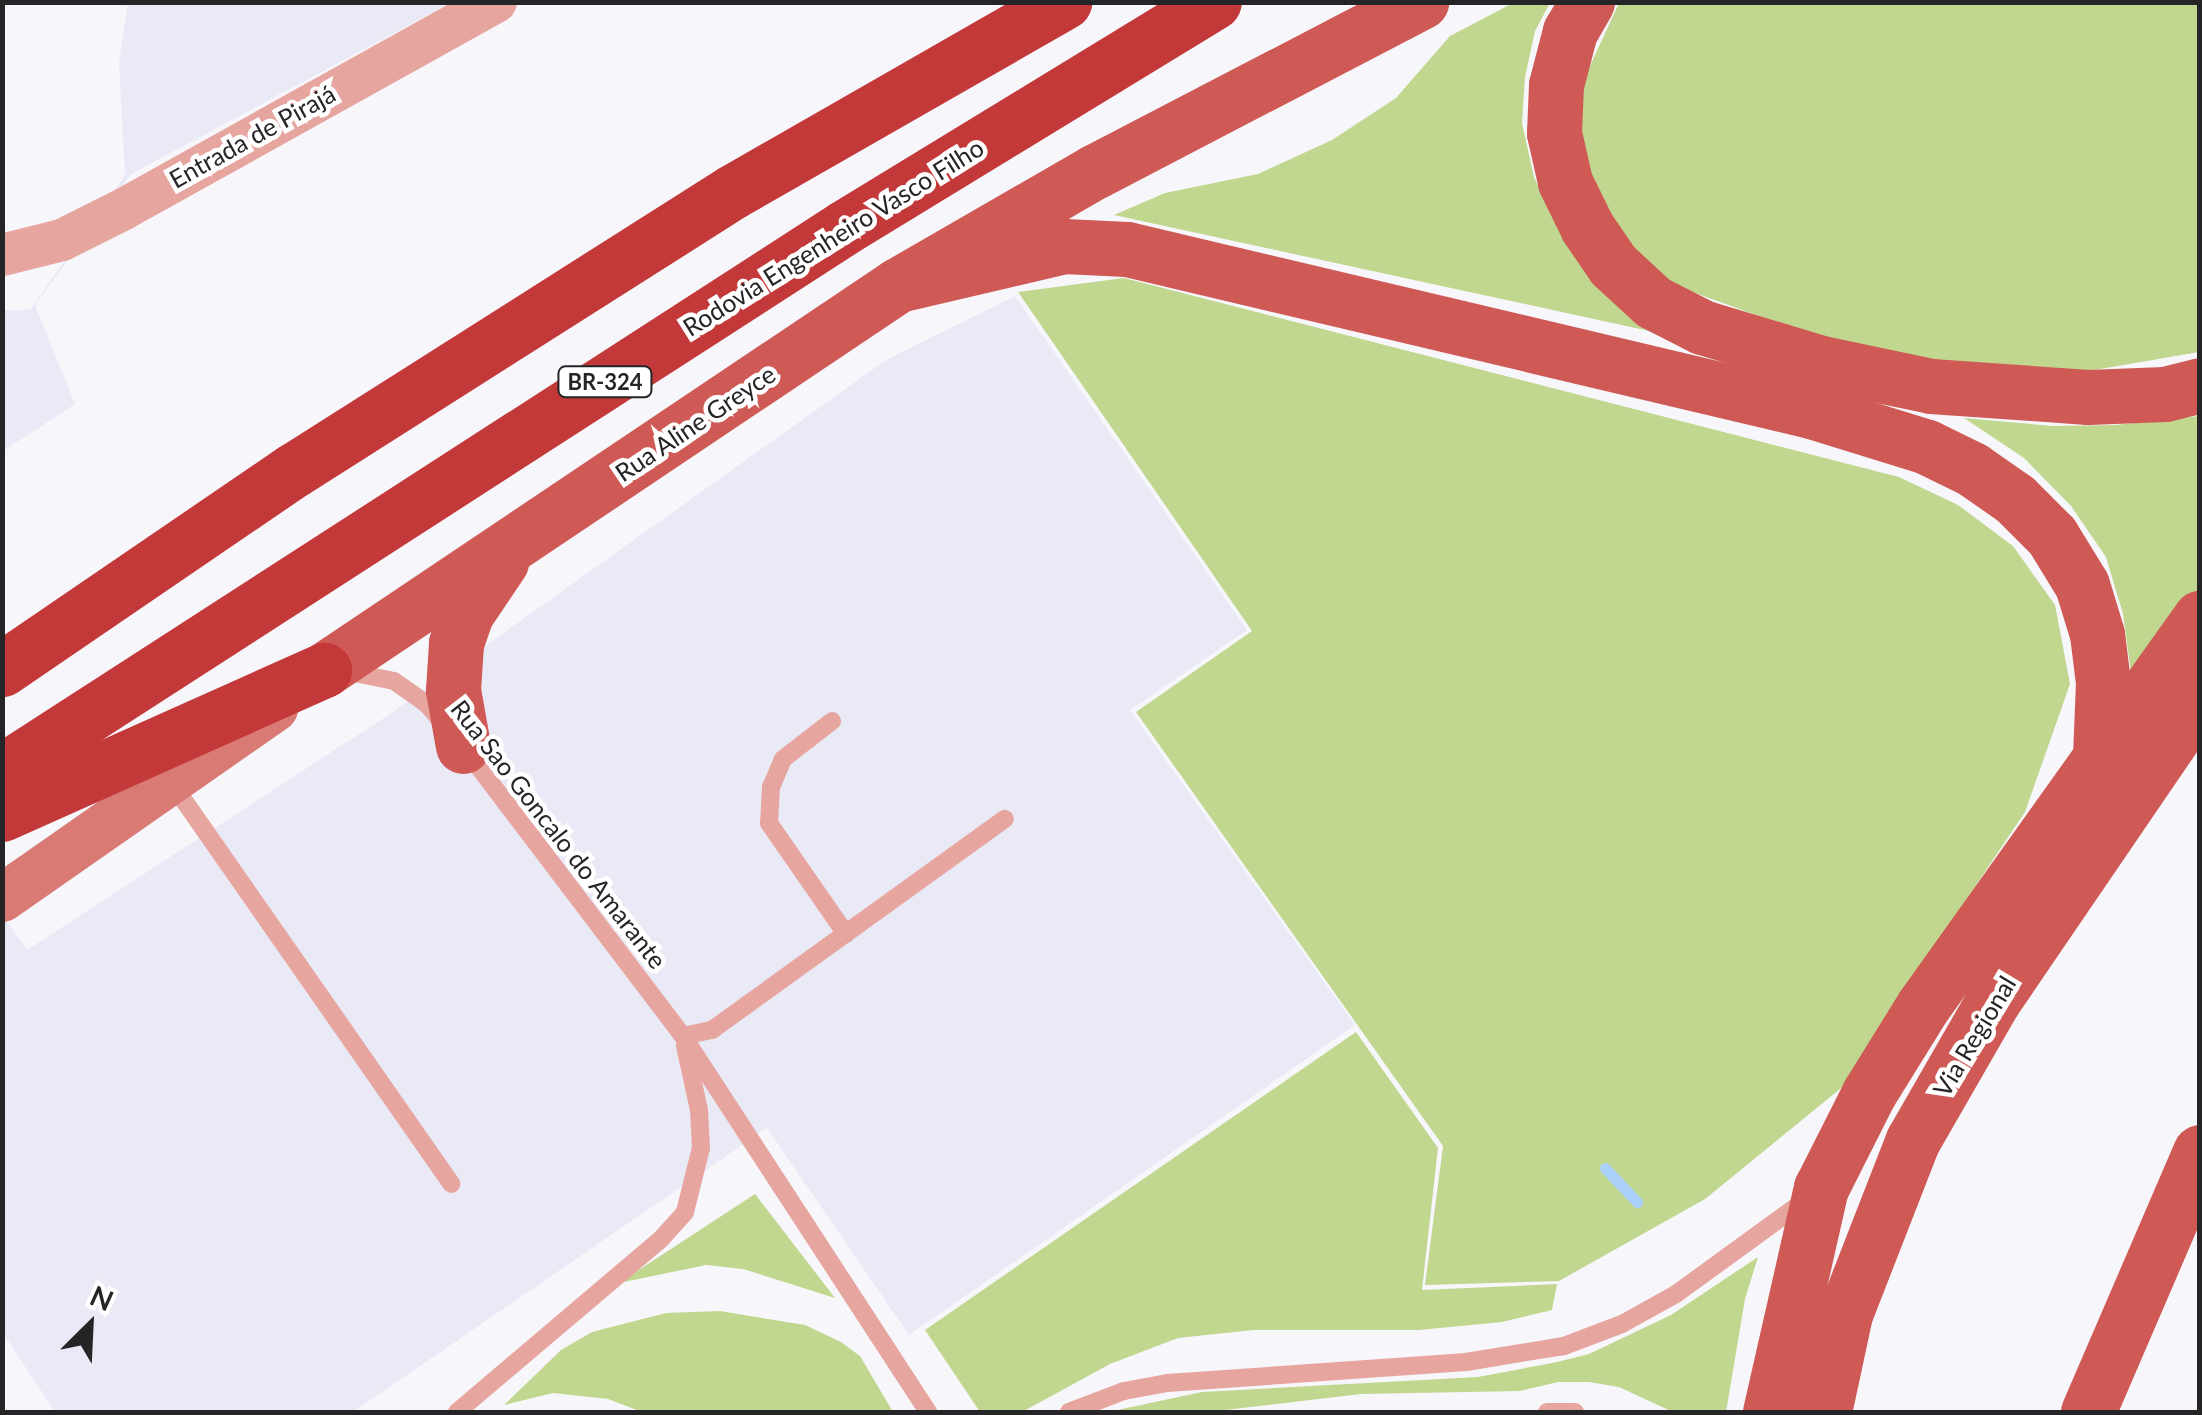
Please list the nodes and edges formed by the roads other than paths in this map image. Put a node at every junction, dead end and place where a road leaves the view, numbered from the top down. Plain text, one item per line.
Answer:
1 (496, 2) edge
2 (1064, 2) edge
3 (1214, 2) edge
4 (1420, 2) edge
5 (1587, 2) edge
6 (2, 255) edge
7 (898, 286) junction
8 (2200, 385) edge
9 (198, 535) junction
10 (518, 543) junction
11 (2200, 618) edge
12 (2, 638) edge
13 (2, 670) edge
14 (324, 670) junction
15 (2200, 696) edge
16 (832, 721) dead end
17 (463, 746) junction
18 (2100, 758) junction
19 (2, 771) edge
20 (170, 782) junction
21 (2, 814) edge
22 (1005, 819) dead end
23 (2, 898) edge
24 (846, 934) junction
25 (683, 1036) junction
26 (2200, 1152) edge
27 (450, 1184) dead end
28 (1820, 1188) junction
29 (457, 1412) edge
30 (928, 1412) edge
31 (1069, 1412) edge
32 (1546, 1412) edge
33 (1576, 1412) edge
34 (1770, 1412) edge
35 (1824, 1412) edge
36 (2088, 1412) edge

1 - 6 street, Entrada de Pirajá
2 - 9 highway
3 - 19 highway, Rodovia Engenheiro Vasco Filho / BR-324
4 - 7 main road, Rua Aline Greyce
5 - 8 main road
7 - 10 main road, Rua Aline Greyce
7 - 18 main road
9 - 12 highway
9 - 13 highway
10 - 14 main road, Rua Aline Greyce
10 - 17 main road
11 - 18 main road
14 - 17 lane, Rua Sao Goncalo do Amarante
14 - 20 main road, Rua Aline Greyce
14 - 21 highway
15 - 35 main road, Via Regional
16 - 24 lane
17 - 25 lane, Rua Sao Goncalo do Amarante
18 - 28 main road
20 - 23 main road, Rua Aline Greyce
20 - 27 lane
22 - 24 lane
24 - 25 lane
25 - 29 lane
25 - 30 lane, Rua Sao Goncalo do Amarante
26 - 36 main road
28 - 31 lane
28 - 34 main road
32 - 33 lane

